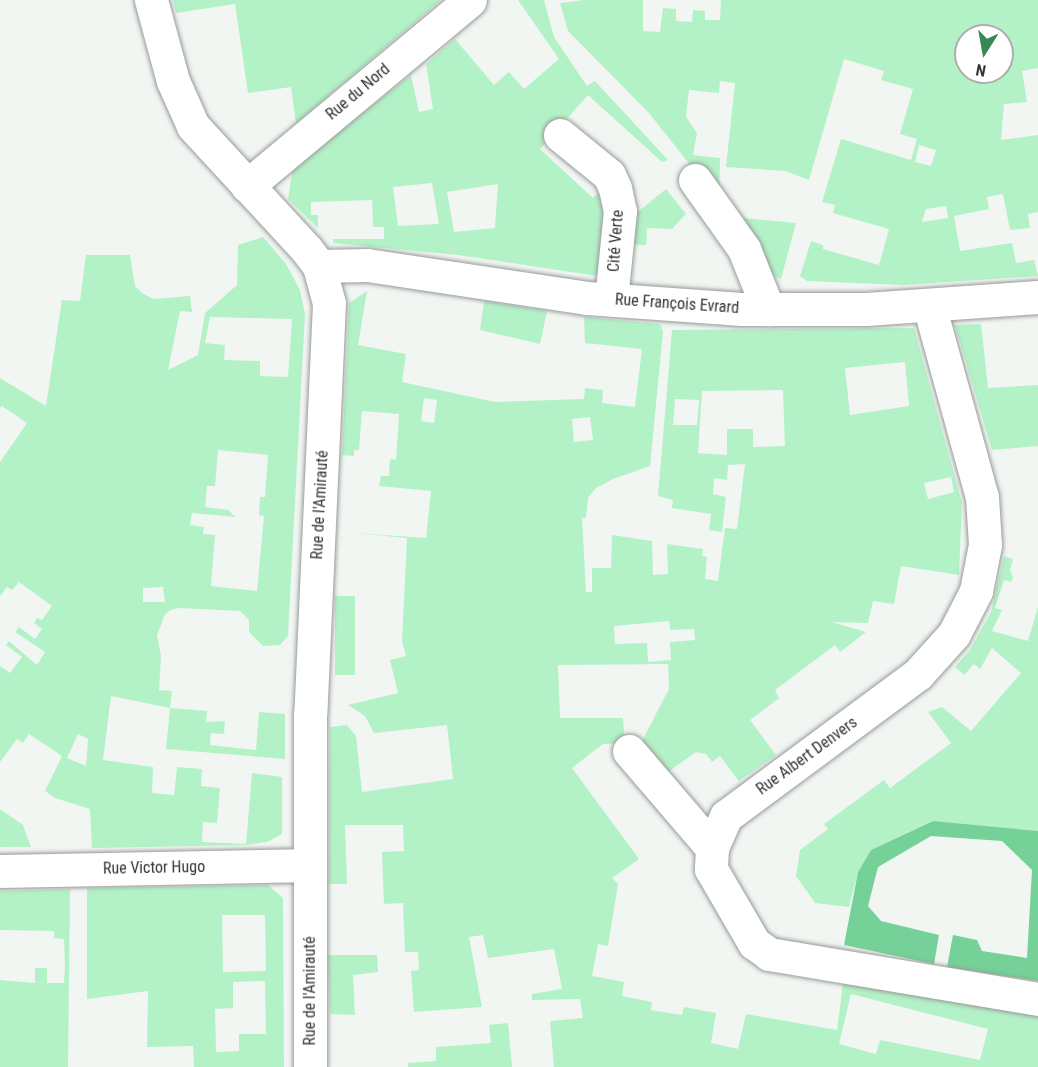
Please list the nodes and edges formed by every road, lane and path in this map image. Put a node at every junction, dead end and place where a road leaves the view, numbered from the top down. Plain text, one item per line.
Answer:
1 (151, 0) edge
2 (470, 0) edge
3 (560, 135) dead end
4 (695, 180) dead end
5 (247, 186) junction
6 (319, 266) junction
7 (1038, 297) edge
8 (611, 300) junction
9 (929, 305) junction
10 (768, 309) junction
11 (629, 751) dead end
12 (712, 848) junction
13 (309, 865) junction
14 (0, 871) edge
15 (1038, 999) edge
16 (310, 1067) edge

1 - 5 street, Rue de l'Amirauté
2 - 5 street, Rue du Nord
3 - 8 street, Cité Verte
4 - 10 street
5 - 6 street, Rue de l'Amirauté
6 - 8 street, Rue François Evrard
6 - 13 street, Rue de l'Amirauté
7 - 9 street, Rue François Evrard
8 - 10 street, Rue François Evrard
9 - 10 street, Rue François Evrard
9 - 12 street, Rue Albert Denvers
11 - 12 street
12 - 15 street, Rue Albert Denvers
13 - 14 street, Rue Victor Hugo
13 - 16 street, Rue de l'Amirauté

